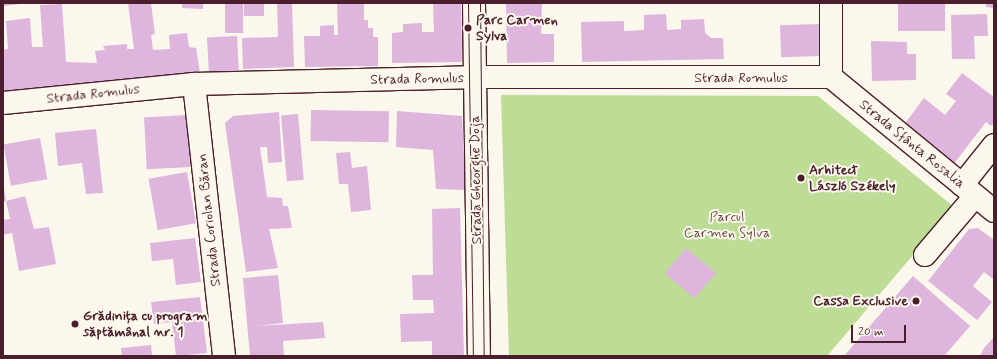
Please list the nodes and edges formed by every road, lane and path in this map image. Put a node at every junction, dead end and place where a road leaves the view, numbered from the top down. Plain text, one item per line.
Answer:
1 (474, 3) edge
2 (831, 3) edge
3 (474, 78) junction
4 (831, 78) junction
5 (194, 84) junction
6 (3, 103) edge
7 (994, 145) edge
8 (968, 191) junction
9 (994, 211) edge
10 (925, 255) dead end
11 (224, 356) edge
12 (479, 356) edge

1 - 3 street, Strada Gheorghe Doja
2 - 4 street
3 - 4 street, Strada Romulus
3 - 5 street, Strada Romulus
3 - 12 street, Strada Gheorghe Doja
4 - 8 street, Strada Sfânta Rosalia
5 - 6 street, Strada Romulus
5 - 11 street, Strada Coriolan Băran
7 - 8 street
8 - 9 street, Strada Sfânta Rosalia
8 - 10 street

